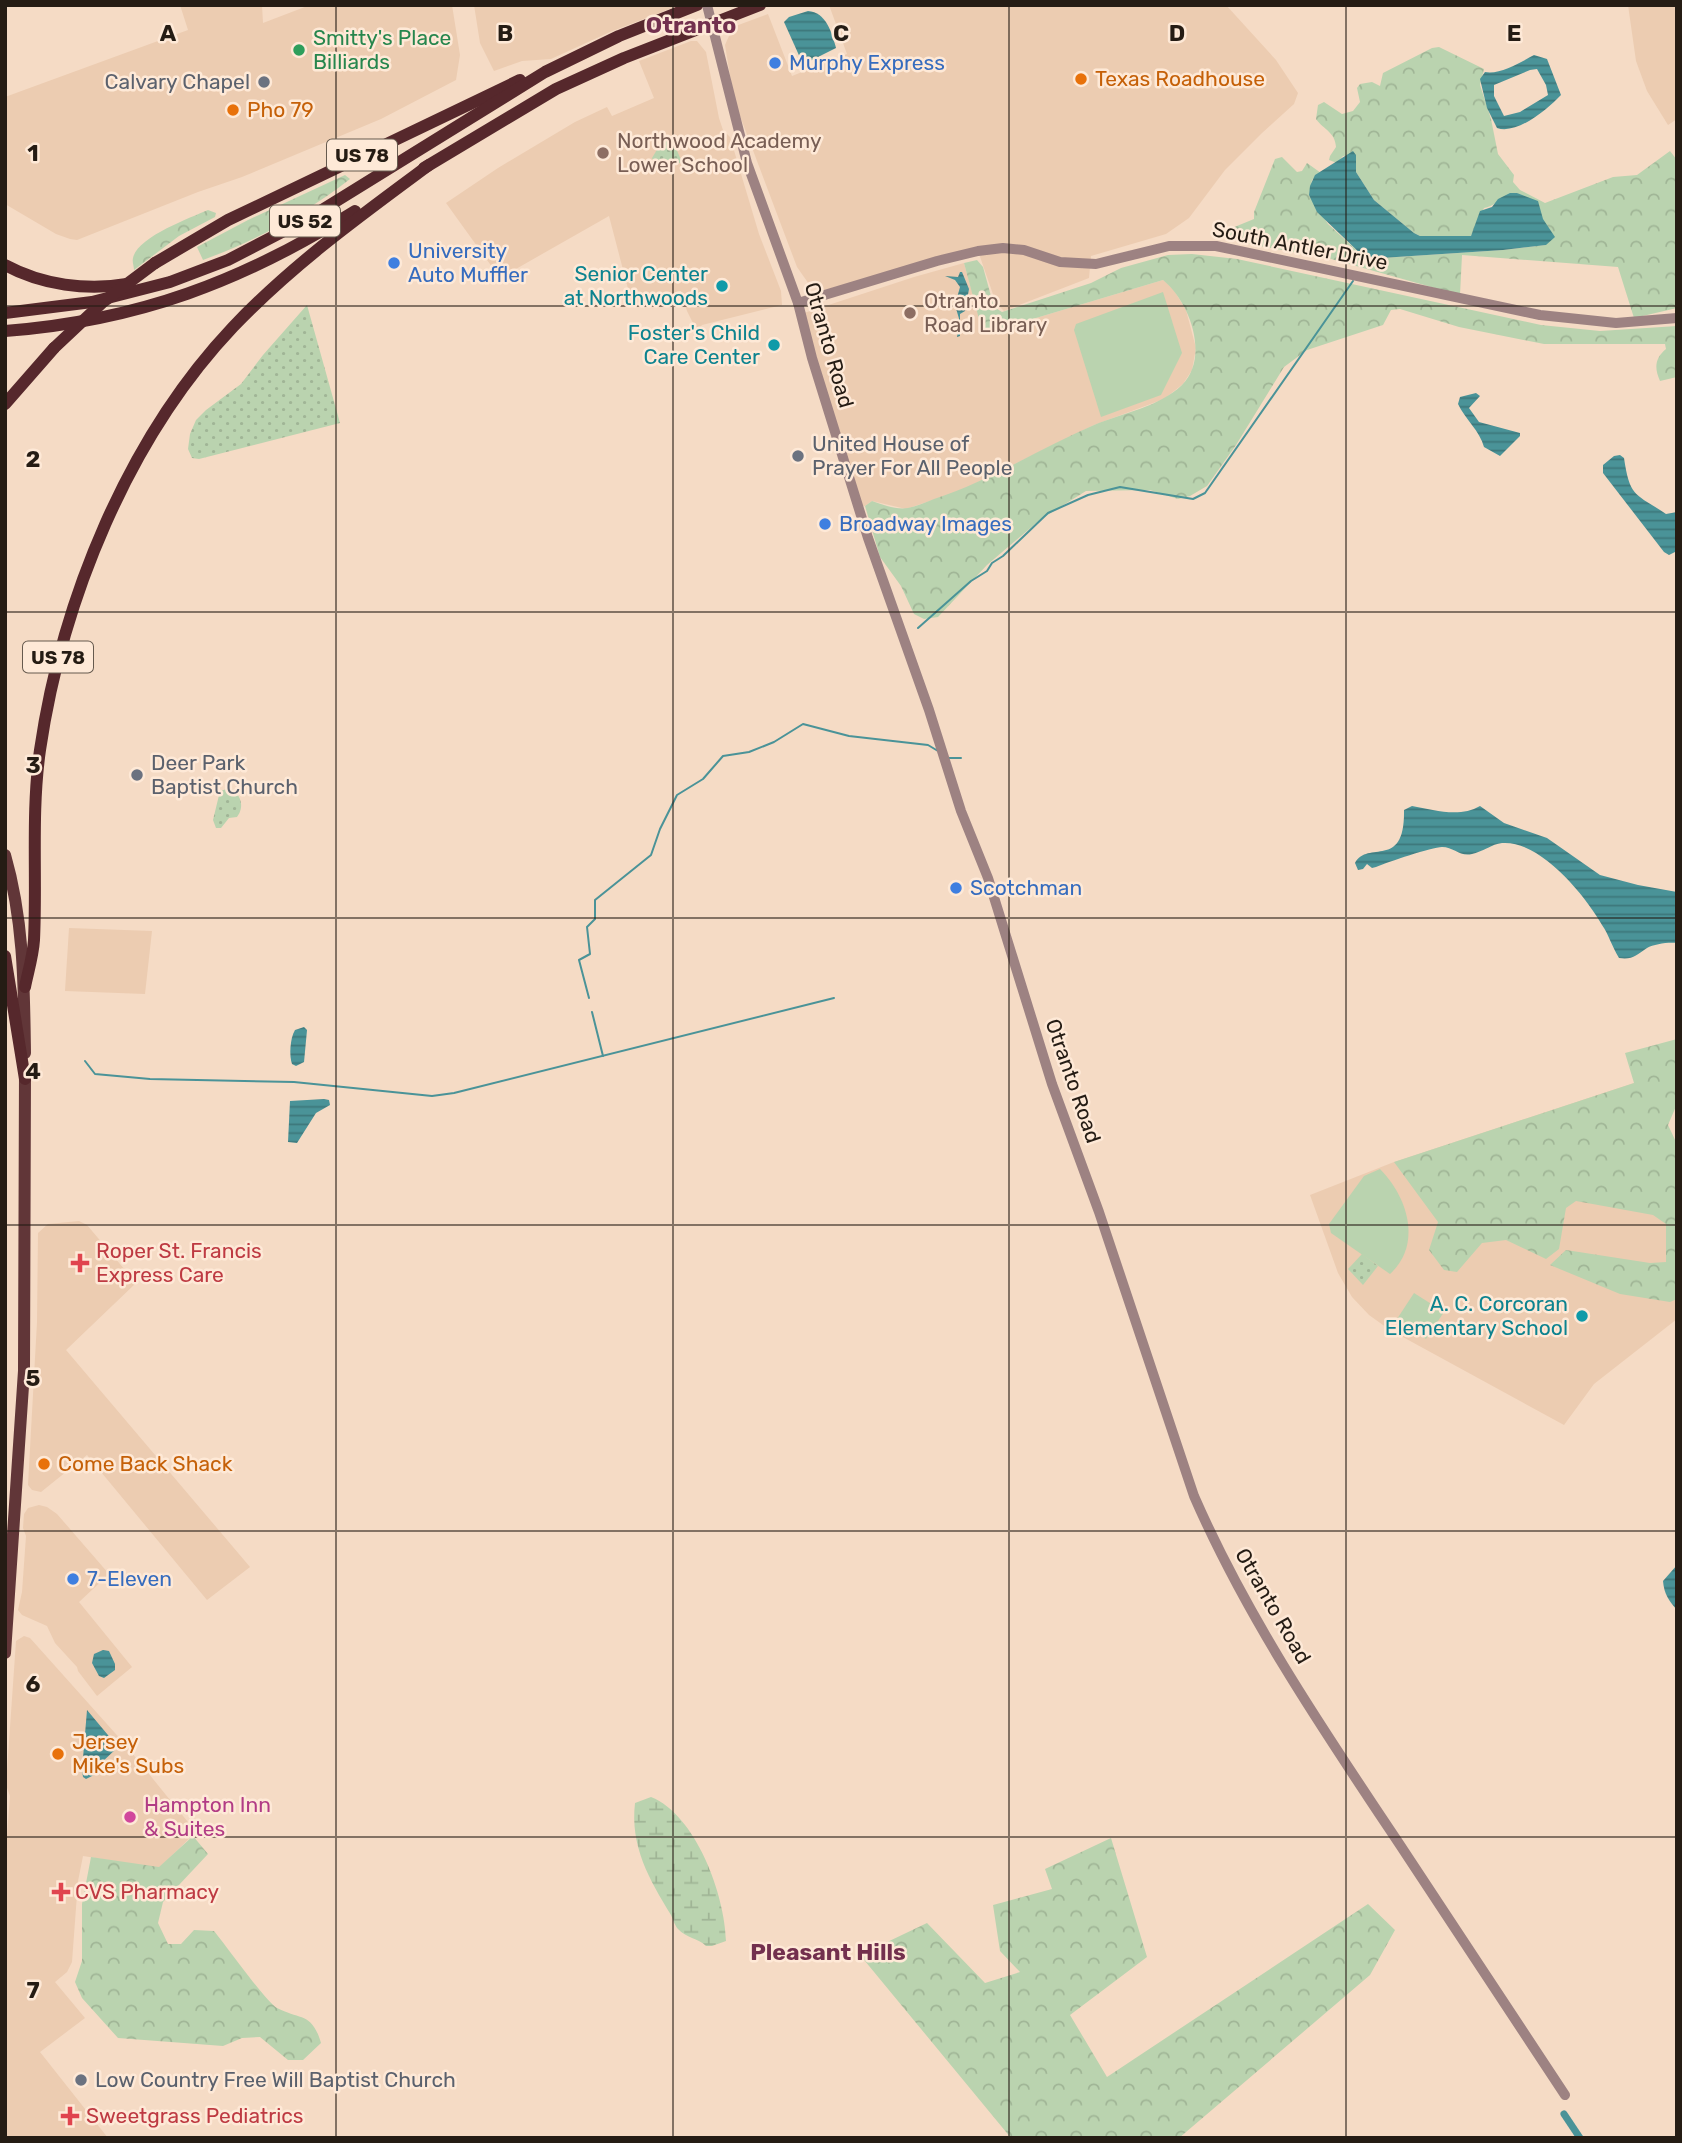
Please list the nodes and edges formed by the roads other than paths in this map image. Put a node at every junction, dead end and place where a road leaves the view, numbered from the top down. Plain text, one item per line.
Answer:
1 (697, 5) edge
2 (707, 5) edge
3 (760, 5) edge
4 (711, 24) junction
5 (575, 57) junction
6 (429, 165) junction
7 (258, 246) junction
8 (5, 265) edge
9 (798, 303) junction
10 (5, 313) edge
11 (1677, 318) edge
12 (5, 331) edge
13 (5, 404) edge
14 (5, 855) edge
15 (5, 956) edge
16 (25, 987) junction
17 (25, 1079) junction
18 (5, 1653) edge
19 (1565, 2095) dead end

1 - 5 highway, US 52
2 - 4 street, Otranto Road
3 - 4 highway, US 52
4 - 6 highway, US 52
4 - 9 street, Otranto Road
5 - 7 highway, US 52
5 - 13 highway, US 78, bridge
6 - 12 highway, US 52
6 - 16 highway, US 78
7 - 8 highway
7 - 10 highway, US 52
9 - 11 street, South Antler Drive
9 - 19 street, Otranto Road
14 - 16 main road
15 - 17 highway, US 78
16 - 17 main road, US 78
17 - 18 main road, US 78

